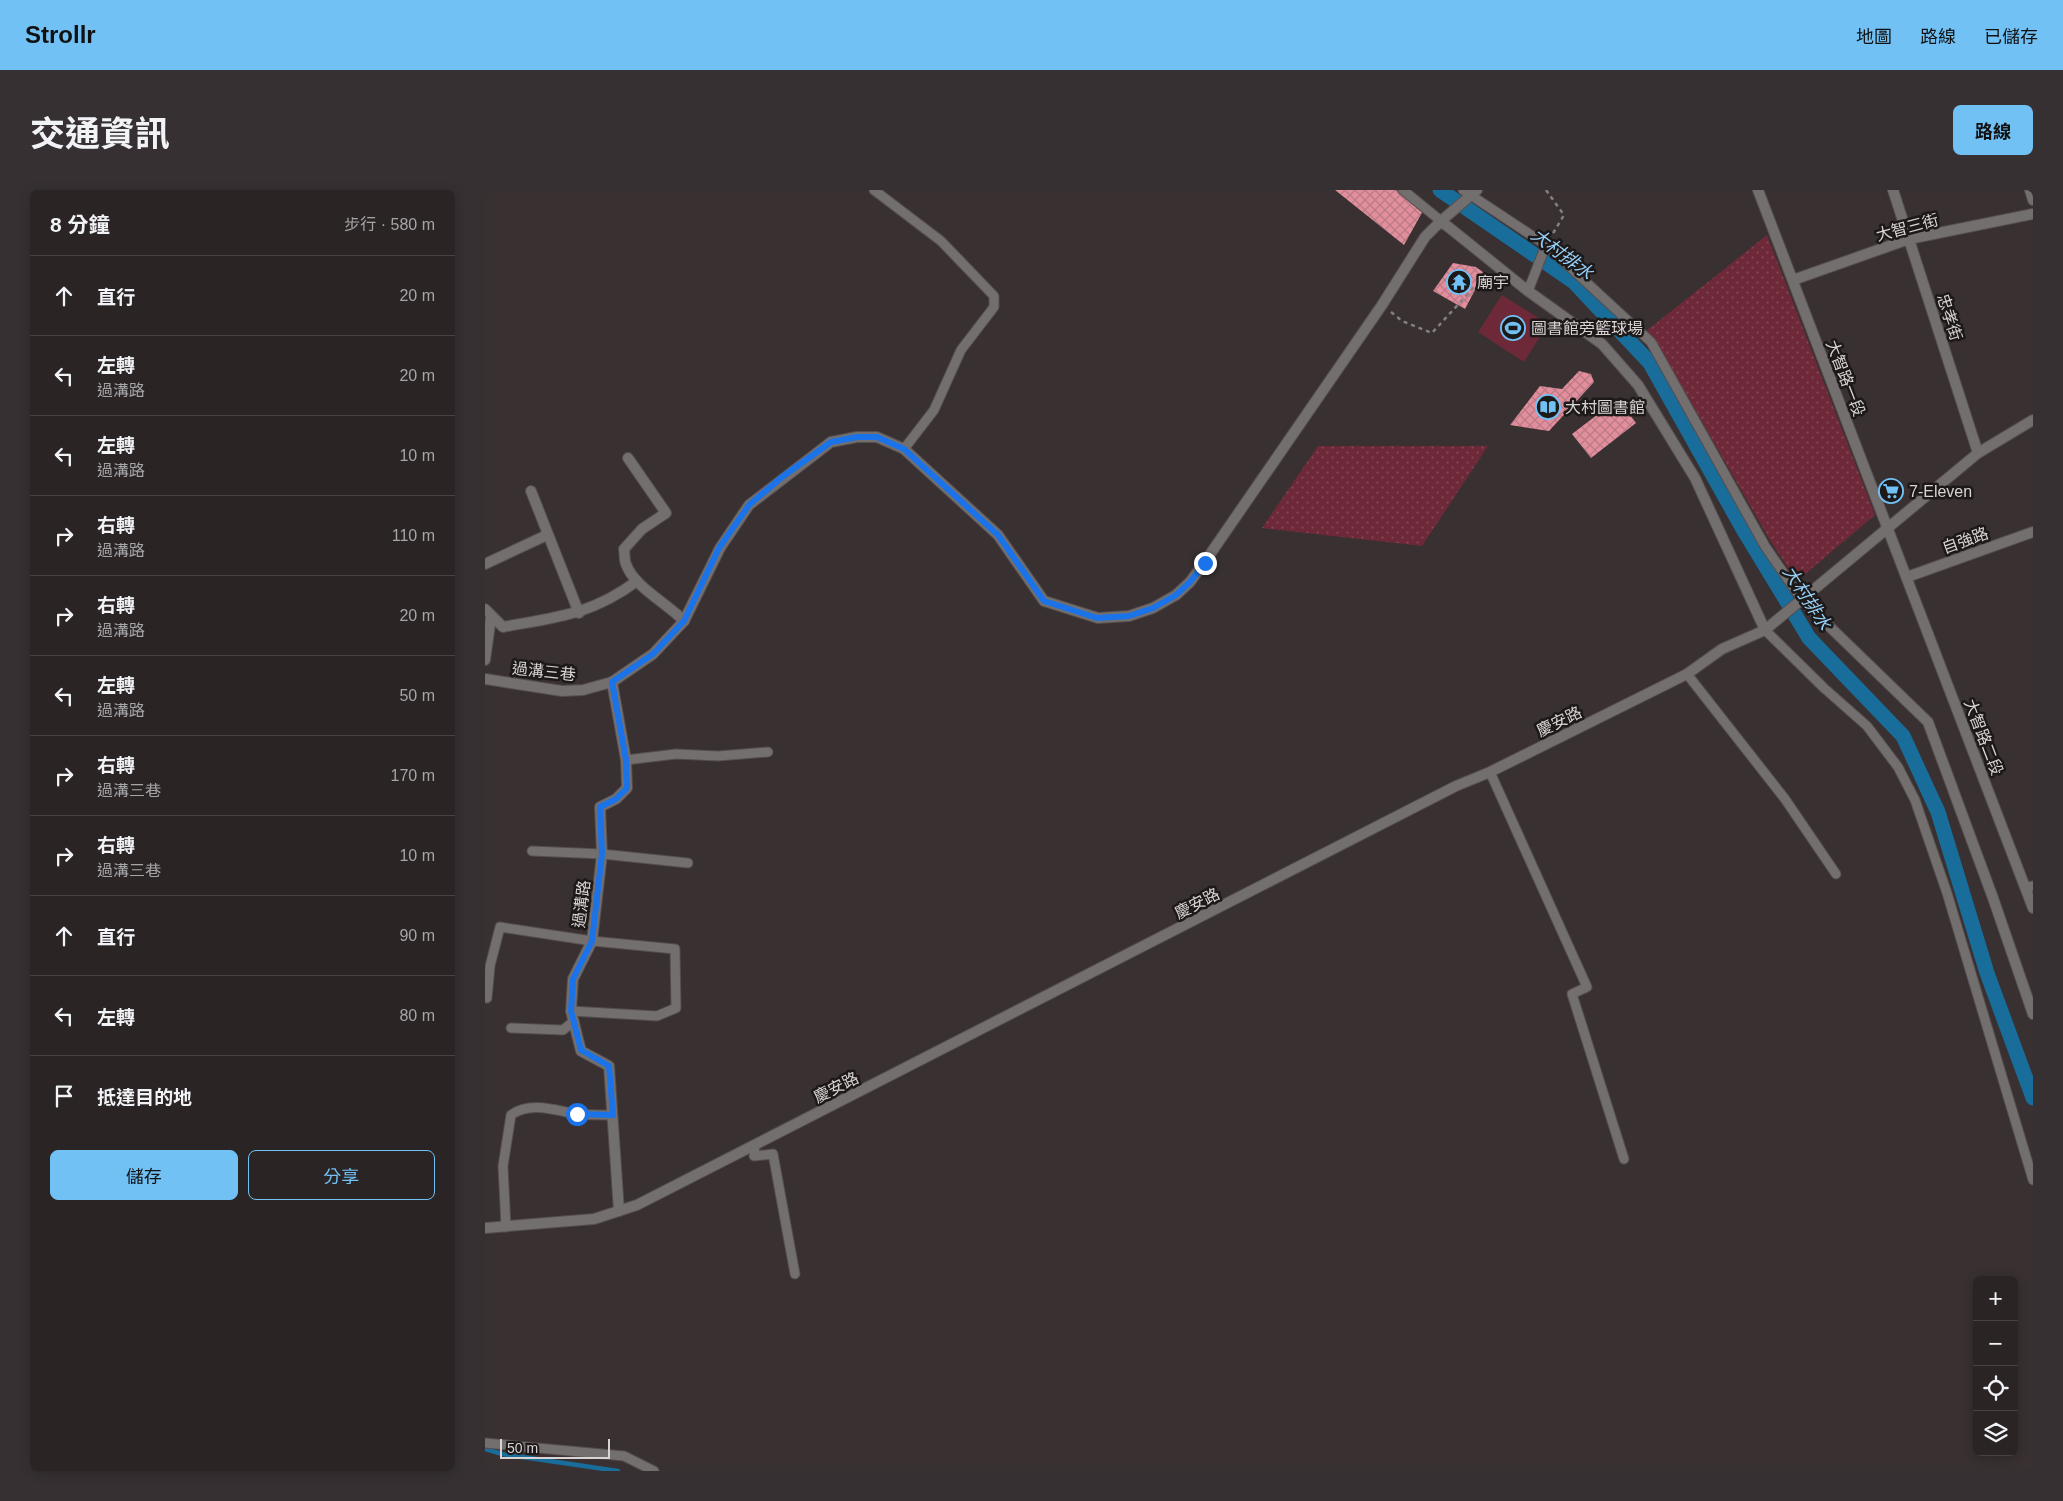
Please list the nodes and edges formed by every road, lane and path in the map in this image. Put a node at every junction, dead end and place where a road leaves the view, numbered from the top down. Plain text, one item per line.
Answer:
1 (874, 190) edge
2 (1403, 190) edge
3 (1546, 190) edge
4 (1758, 190) edge
5 (1893, 190) edge
6 (2030, 190) edge
7 (1470, 192) edge
8 (2033, 200) edge
9 (2033, 214) edge
10 (1441, 221) junction
11 (1909, 239) junction
12 (1546, 245) junction
13 (1495, 263) junction
14 (1793, 280) junction
15 (1528, 291) junction
16 (1382, 306) junction
17 (2033, 420) edge
18 (904, 449) junction
19 (1978, 453) junction
20 (628, 458) dead end
21 (531, 491) dead end
22 (1888, 528) junction
23 (2033, 532) edge
24 (547, 535) junction
25 (485, 564) edge
26 (1907, 577) junction
27 (637, 581) junction
28 (1799, 603) junction
29 (488, 613) edge
30 (579, 613) junction
31 (684, 621) junction
32 (1765, 630) junction
33 (485, 660) edge
34 (1687, 674) junction
35 (485, 679) edge
36 (612, 682) junction
37 (768, 752) dead end
38 (626, 760) junction
39 (1490, 772) junction
40 (532, 852) dead end
41 (602, 854) junction
42 (688, 863) dead end
43 (1835, 874) dead end
44 (2029, 887) edge
45 (2033, 908) edge
46 (592, 941) junction
47 (487, 998) dead end
48 (571, 1011) junction
49 (2033, 1014) edge
50 (574, 1022) junction
51 (511, 1028) dead end
52 (613, 1115) junction
53 (755, 1145) junction
54 (1624, 1159) dead end
55 (2033, 1180) edge
56 (619, 1212) junction
57 (506, 1226) junction
58 (485, 1228) edge
59 (795, 1274) dead end
60 (485, 1443) edge
61 (654, 1471) edge

1 - 18 lane
2 - 10 lane
3 - 12 path
4 - 14 street, 大智路一段
5 - 11 street, 忠孝街
6 - 8 street
7 - 10 street, 過溝三巷
7 - 12 lane
9 - 11 street, 大智三街
10 - 13 street
10 - 16 street, 過溝三巷
11 - 14 street, 大智三街
11 - 19 street, 忠孝街
12 - 15 lane
12 - 28 lane
13 - 15 street
13 - 16 path
14 - 22 street, 大智路一段
15 - 32 street
16 - 18 street, 過溝三巷
17 - 19 street, 慶安路
18 - 31 street, 過溝三巷
19 - 22 street, 慶安路
20 - 27 street
21 - 24 street
22 - 26 street, 大智路一段
22 - 28 street, 慶安路
23 - 26 street, 自強路
24 - 25 street
24 - 30 street
26 - 44 street, 大智路二段
27 - 30 street
27 - 31 street
28 - 32 street, 慶安路
28 - 49 street
29 - 30 street
29 - 33 street
31 - 36 street, 過溝三巷
32 - 34 street, 慶安路
32 - 55 lane
34 - 39 street, 慶安路
34 - 43 lane
35 - 36 street, 過溝三巷
36 - 38 street, 過溝路
37 - 38 lane
38 - 41 street, 過溝路
39 - 53 street, 慶安路
39 - 54 lane
40 - 41 lane
41 - 42 lane
41 - 46 street, 過溝路
44 - 45 street, 大智路二段
46 - 47 lane
46 - 48 street, 過溝路
46 - 48 lane
48 - 50 street, 過溝路
50 - 51 lane
50 - 52 street, 過溝路
52 - 56 street, 過溝路
52 - 57 lane
53 - 56 street, 慶安路
53 - 59 lane
56 - 57 street, 慶安路
57 - 58 street, 慶安路
60 - 61 lane

